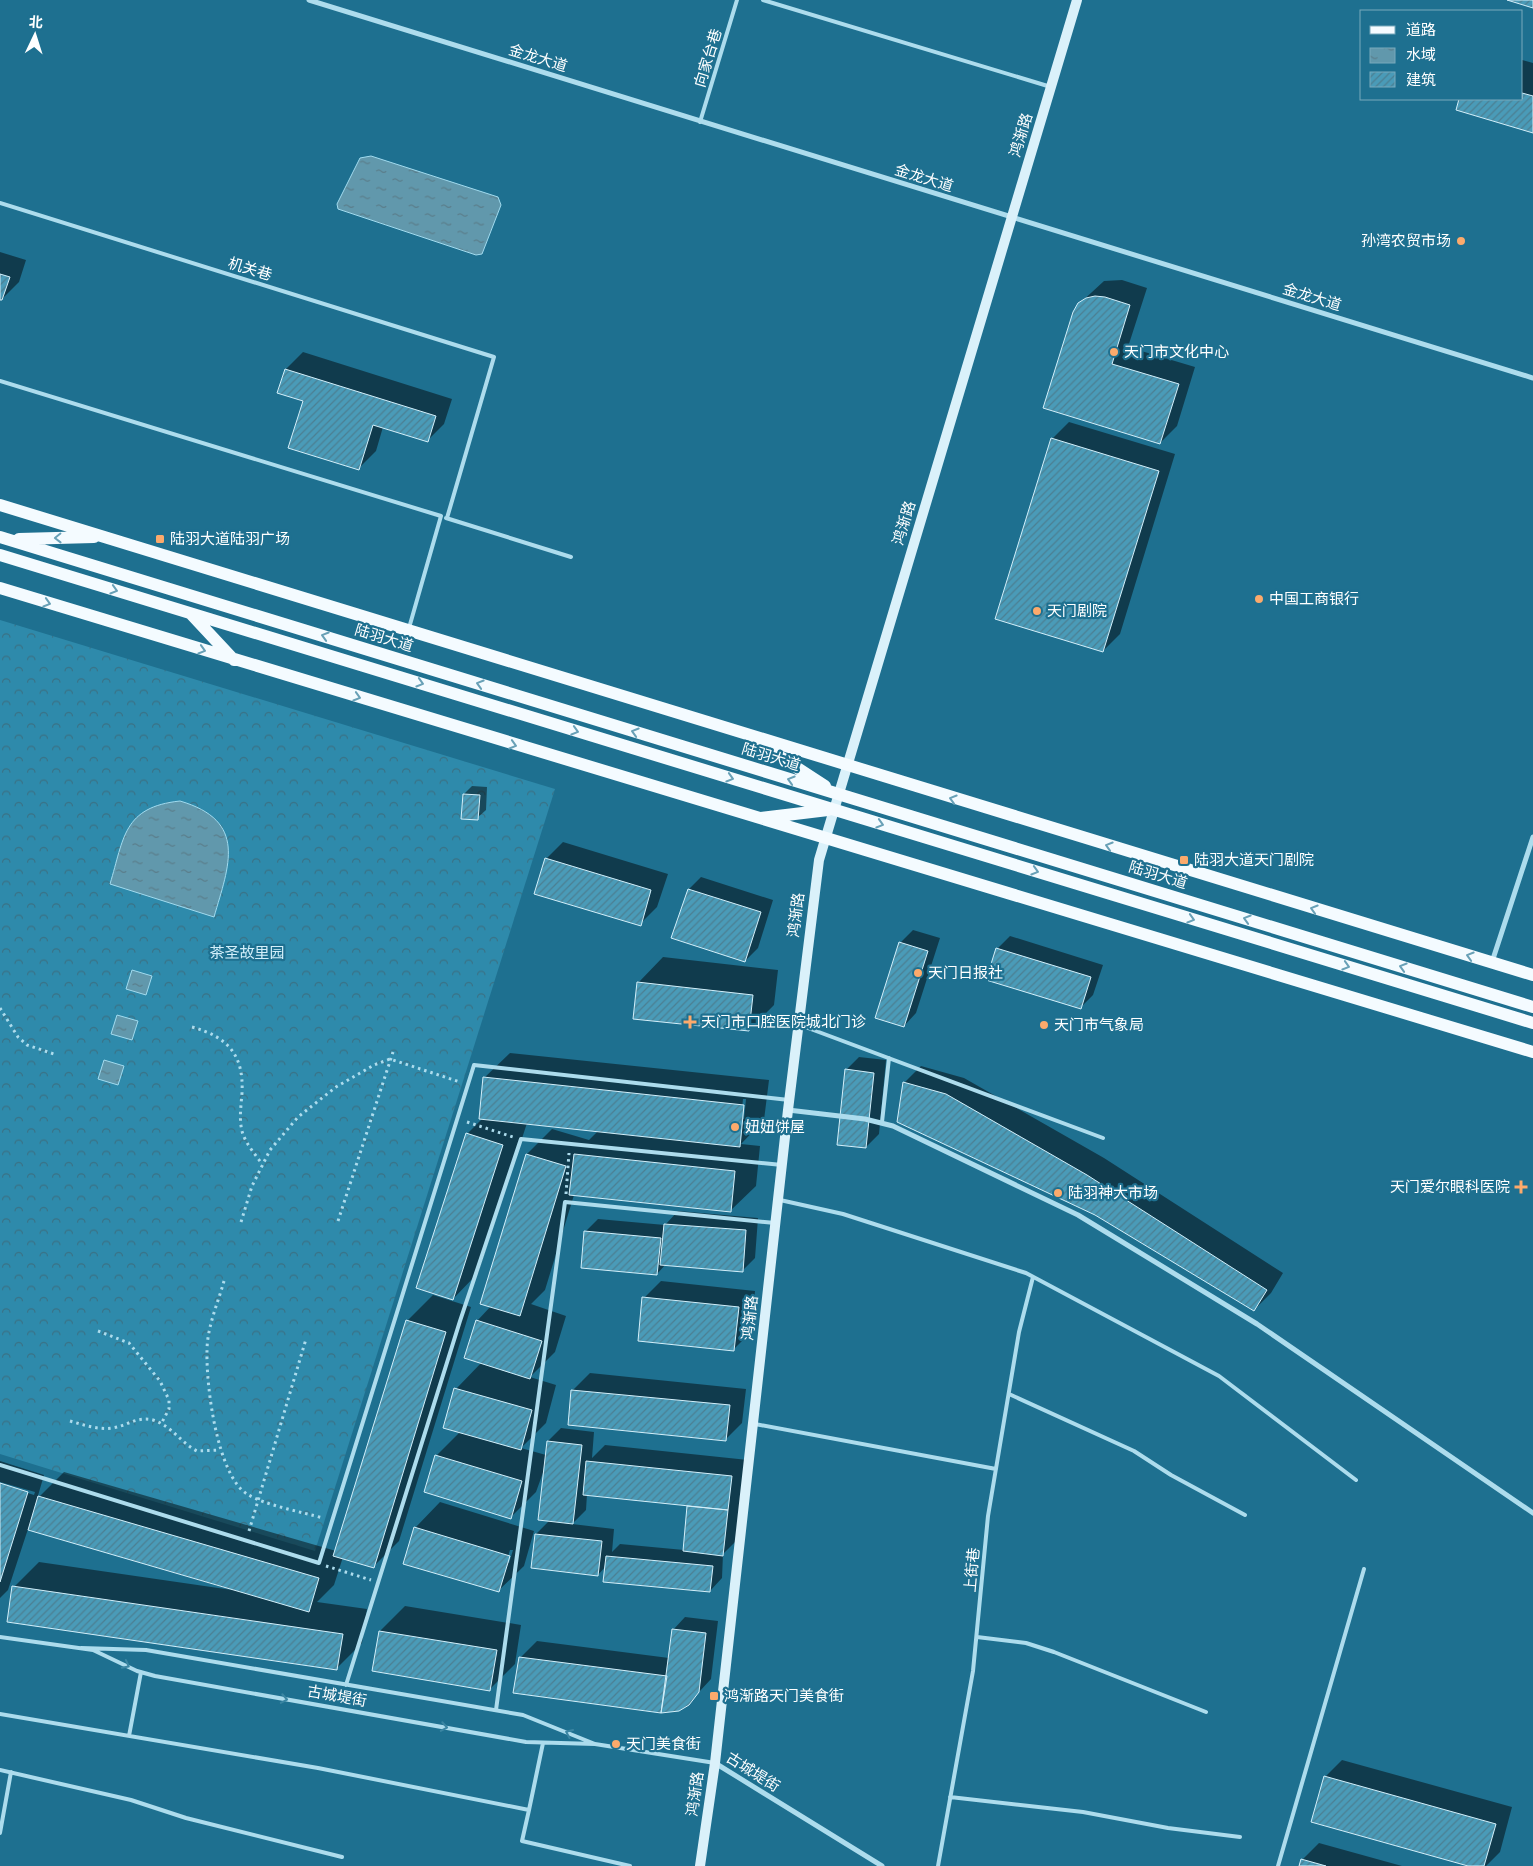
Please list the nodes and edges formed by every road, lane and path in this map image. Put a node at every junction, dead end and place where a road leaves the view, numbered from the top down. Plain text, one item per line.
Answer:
1 (309, 0) edge
2 (737, 0) edge
3 (763, 0) edge
4 (1077, 0) edge
5 (1051, 87) junction
6 (700, 122) junction
7 (0, 203) edge
8 (1012, 218) junction
9 (1533, 378) edge
10 (0, 382) edge
11 (0, 505) edge
12 (441, 516) junction
13 (447, 518) junction
14 (106, 536) junction
15 (4, 538) edge
16 (0, 555) edge
17 (571, 557) dead end
18 (0, 588) edge
19 (191, 614) junction
20 (408, 628) junction
21 (234, 660) junction
22 (750, 737) junction
23 (846, 766) junction
24 (837, 794) junction
25 (833, 810) junction
26 (756, 818) junction
27 (1533, 836) edge
28 (825, 839) junction
29 (1492, 963) junction
30 (1533, 975) edge
31 (1533, 1006) edge
32 (0, 1008) edge
33 (1533, 1023) edge
34 (798, 1024) junction
35 (192, 1027) dead end
36 (392, 1052) dead end
37 (1533, 1052) edge
38 (54, 1054) dead end
39 (889, 1058) junction
40 (390, 1059) junction
41 (468, 1084) junction
42 (789, 1105) junction
43 (457, 1119) junction
44 (882, 1122) junction
45 (1103, 1138) dead end
46 (521, 1139) junction
47 (570, 1144) junction
48 (262, 1164) junction
49 (782, 1165) junction
50 (778, 1199) junction
51 (565, 1202) junction
52 (338, 1221) dead end
53 (241, 1222) dead end
54 (775, 1223) junction
55 (1033, 1277) junction
56 (224, 1281) dead end
57 (98, 1330) dead end
58 (306, 1340) dead end
59 (1009, 1394) junction
60 (70, 1421) dead end
61 (753, 1423) junction
62 (161, 1424) junction
63 (220, 1450) junction
64 (0, 1465) edge
65 (996, 1469) junction
66 (1356, 1480) dead end
67 (259, 1499) junction
68 (1533, 1513) edge
69 (1244, 1515) dead end
70 (332, 1521) junction
71 (246, 1541) junction
72 (319, 1563) junction
73 (1364, 1569) dead end
74 (377, 1582) junction
75 (976, 1637) junction
76 (0, 1638) edge
77 (81, 1648) junction
78 (141, 1672) junction
79 (346, 1685) junction
80 (496, 1710) junction
81 (1206, 1712) dead end
82 (0, 1714) edge
83 (129, 1736) junction
84 (543, 1743) junction
85 (594, 1744) junction
86 (715, 1763) junction
87 (0, 1770) edge
88 (11, 1772) junction
89 (950, 1798) junction
90 (529, 1810) junction
91 (0, 1833) edge
92 (1240, 1837) dead end
93 (342, 1857) dead end
94 (630, 1866) edge
95 (700, 1866) edge
96 (882, 1866) edge
97 (938, 1866) edge
98 (1278, 1866) edge

1 - 6 street, 金龙大道
2 - 6 lane, 向家台巷
3 - 5 lane
4 - 5 street, 鸿渐路
5 - 8 street, 鸿渐路
6 - 8 street, 金龙大道
7 - 13 lane, 机关巷
8 - 9 street, 金龙大道
8 - 23 street, 鸿渐路
10 - 12 lane
11 - 14 main road
12 - 13 lane
12 - 20 lane
13 - 17 lane
14 -> 15 main road
14 - 20 main road
24 -> 15 main road, 陆羽大道
16 -> 19 main road
18 -> 21 main road
19 - 21 main road
19 -> 25 main road
20 - 22 main road
21 -> 26 main road
22 - 23 main road
22 - 24 main road
23 - 24 street, 鸿渐路
29 -> 23 main road
24 - 25 street, 鸿渐路
31 -> 24 main road, 陆羽大道
25 - 26 main road
25 - 28 street, 鸿渐路
25 -> 33 main road
26 - 28 main road
27 - 29 street
28 - 34 street, 鸿渐路
28 - 37 main road
29 - 30 main road
32 - 38 path
34 - 39 lane
34 - 42 street, 鸿渐路
35 - 48 path
36 - 40 path
39 - 44 lane
39 - 45 lane
40 - 41 path
40 - 48 path
40 - 52 path
41 - 42 lane
41 - 43 lane
42 - 44 street
42 - 49 street, 鸿渐路
43 - 46 path
43 - 70 lane
44 - 68 street
46 - 47 lane
46 - 74 lane
47 - 49 lane
47 - 51 path
48 - 53 path
49 - 50 street, 鸿渐路
50 - 54 street, 鸿渐路
50 - 55 lane
51 - 54 lane
51 - 80 lane
54 - 61 street, 鸿渐路
55 - 59 lane, 上街巷
55 - 66 lane
56 - 63 path
57 - 62 path
58 - 67 path
59 - 65 lane, 上街巷
59 - 69 lane
60 - 62 path
61 - 65 lane
61 - 86 street, 鸿渐路
62 - 63 path
63 - 67 path
64 - 71 lane
65 - 75 lane, 上街巷
67 - 70 path
67 - 71 path
70 - 72 lane
71 - 72 lane
72 - 74 path
73 - 98 lane
74 - 79 lane
75 - 81 lane
75 - 89 lane, 上街巷
76 - 77 lane, 古城堤街
77 -> 78 lane, 古城堤街
77 - 79 lane, 古城堤街
78 - 83 lane
78 -> 84 lane, 古城堤街
79 - 80 lane, 古城堤街
85 -> 80 lane, 古城堤街
82 - 83 lane
83 - 90 lane
84 - 85 lane, 古城堤街
84 - 90 lane
85 - 86 lane, 古城堤街
86 - 95 street, 鸿渐路
86 - 96 street, 古城堤街
87 - 88 lane
88 - 91 lane
88 - 93 lane
89 - 92 lane
89 - 97 lane, 上街巷
90 - 94 lane

